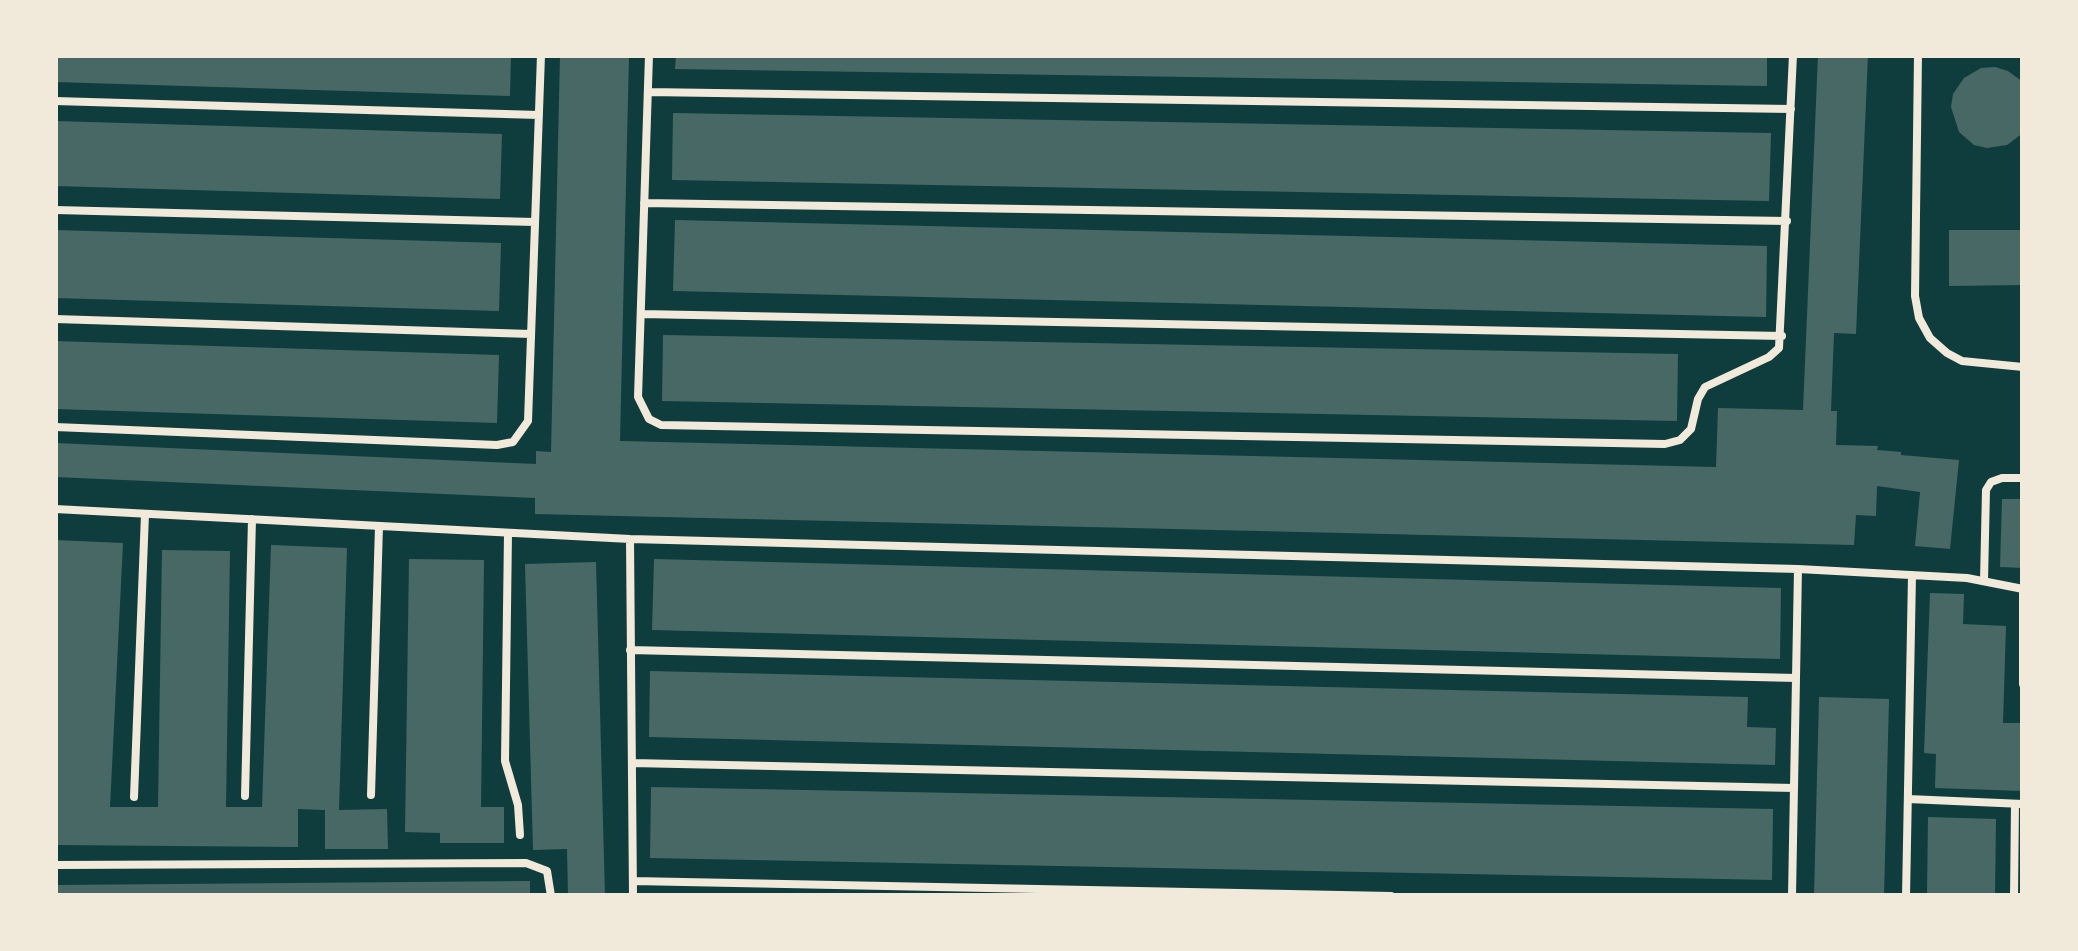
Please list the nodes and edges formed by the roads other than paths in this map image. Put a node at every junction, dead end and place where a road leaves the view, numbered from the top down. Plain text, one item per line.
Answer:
1 (541, 55) edge
2 (649, 55) edge
3 (1794, 55) edge
4 (1918, 55) edge
5 (648, 92) junction
6 (55, 101) edge
7 (1791, 108) junction
8 (539, 115) junction
9 (644, 203) junction
10 (55, 210) edge
11 (535, 222) junction
12 (1787, 222) junction
13 (641, 314) junction
14 (55, 318) edge
15 (532, 334) junction
16 (1782, 336) junction
17 (2023, 368) edge
18 (55, 427) edge
19 (2023, 478) edge
20 (55, 509) edge
21 (145, 514) junction
22 (252, 519) junction
23 (378, 526) junction
24 (508, 533) junction
25 (630, 539) junction
26 (1798, 569) junction
27 (1912, 575) junction
28 (1984, 581) junction
29 (630, 650) junction
30 (1796, 678) junction
31 (2023, 684) edge
32 (632, 763) junction
33 (1794, 788) junction
34 (371, 795) dead end
35 (245, 796) dead end
36 (134, 797) dead end
37 (1908, 799) junction
38 (2019, 804) edge
39 (520, 836) dead end
40 (55, 865) edge
41 (633, 881) junction
42 (551, 896) edge
43 (633, 896) edge
44 (1391, 896) edge
45 (1792, 896) edge
46 (1906, 896) edge
47 (2014, 896) edge

1 - 8 lane
2 - 5 lane
3 - 7 lane
4 - 17 lane
5 - 7 lane
5 - 9 lane
6 - 8 lane
7 - 12 lane
8 - 11 lane
9 - 12 lane
9 - 13 lane
10 - 11 lane
11 - 15 lane
12 - 16 lane
13 - 16 lane
13 - 16 lane
14 - 15 lane
15 - 18 lane
19 - 28 lane
20 - 21 lane
21 - 22 lane
21 - 36 lane
22 - 23 lane
22 - 35 lane
23 - 24 lane
23 - 34 lane
24 - 25 lane
24 - 39 lane
25 - 26 lane
25 - 29 lane
26 - 27 lane
26 - 30 lane
27 - 28 lane
27 - 37 lane
28 - 31 lane
29 - 30 lane
29 - 32 lane
30 - 33 lane
32 - 33 lane
32 - 41 lane
33 - 45 lane
37 - 38 lane
37 - 46 lane
38 - 47 lane
40 - 42 lane
41 - 43 lane
41 - 44 lane

